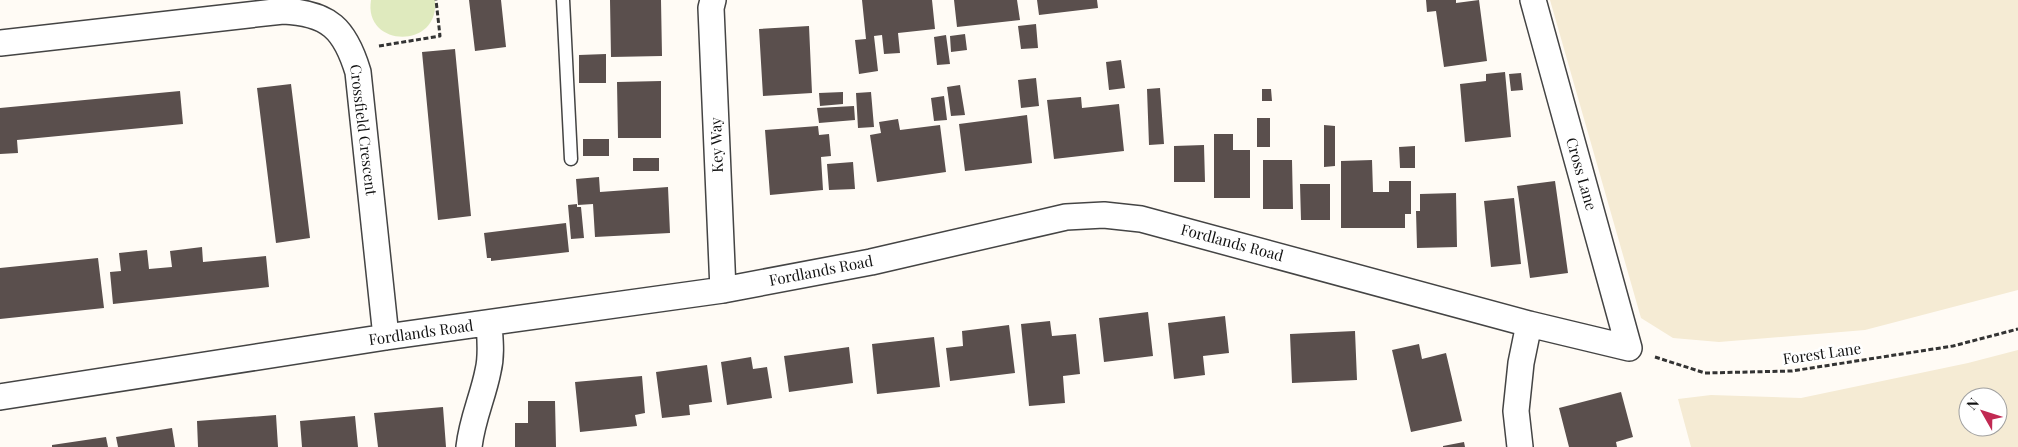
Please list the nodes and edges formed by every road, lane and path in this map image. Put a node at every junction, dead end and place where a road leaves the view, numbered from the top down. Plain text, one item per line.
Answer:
1 (436, 0) edge
2 (563, 0) edge
3 (713, 0) edge
4 (1533, 0) edge
5 (0, 43) edge
6 (352, 51) junction
7 (571, 159) dead end
8 (723, 290) junction
9 (489, 324) junction
10 (1529, 324) junction
11 (2018, 329) edge
12 (386, 337) junction
13 (1629, 348) junction
14 (0, 397) edge
15 (469, 447) edge
16 (1520, 447) edge

1 - 6 path
2 - 7 lane
3 - 8 street, Key Way
4 - 13 street, Cross Lane
5 - 6 street, Crossfield Crescent
6 - 12 street, Crossfield Crescent
8 - 9 street, Fordlands Road
8 - 10 street, Fordlands Road
9 - 12 street, Fordlands Road
9 - 15 street
10 - 13 street, Fordlands Road
10 - 16 street
11 - 13 path, Forest Lane
12 - 14 street, Fordlands Road

